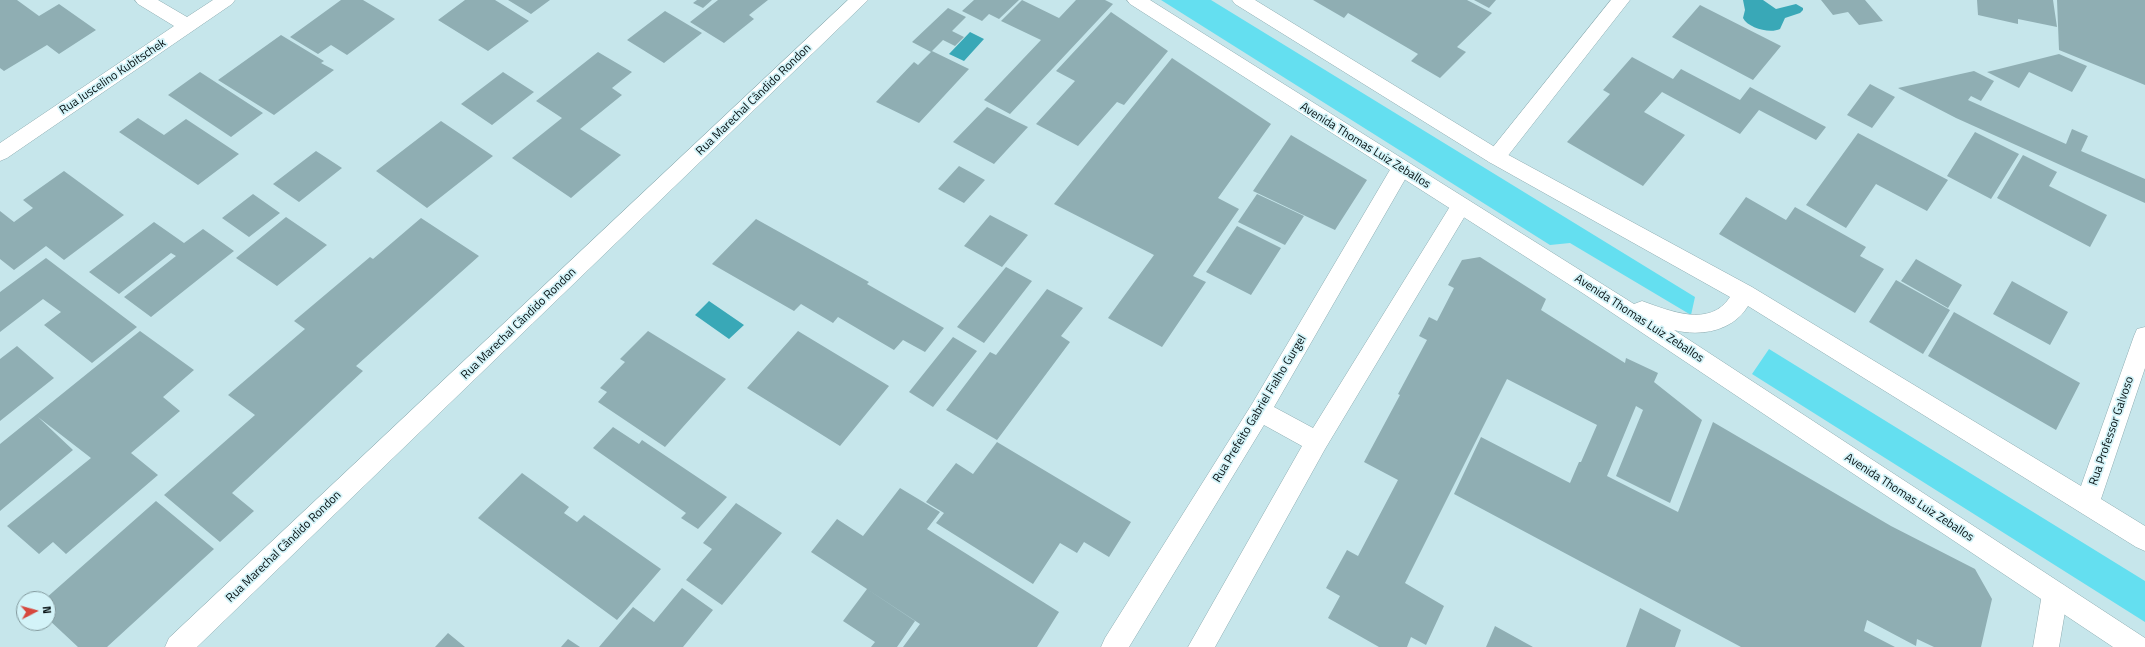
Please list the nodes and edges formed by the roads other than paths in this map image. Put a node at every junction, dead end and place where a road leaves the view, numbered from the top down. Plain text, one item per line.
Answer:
1 (144, 0) edge
2 (226, 0) edge
3 (859, 0) edge
4 (1136, 0) edge
5 (1241, 0) edge
6 (1621, 0) edge
7 (187, 26) junction
8 (0, 153) edge
9 (1496, 157) junction
10 (1401, 169) junction
11 (1461, 206) junction
12 (1592, 288) junction
13 (1744, 293) junction
14 (2145, 336) edge
15 (1260, 411) junction
16 (1317, 442) junction
17 (2087, 503) junction
18 (2145, 539) edge
19 (2055, 594) junction
20 (2122, 643) edge
21 (178, 647) edge
22 (1114, 647) edge
23 (1201, 647) edge
24 (2046, 647) edge

1 - 7 street
2 - 7 street, Rua Juscelino Kubitschek
3 - 21 street, Rua Marechal Cândido Rondon
4 - 10 street, Avenida Thomas Luiz Zeballos
5 - 9 street
6 - 9 street
7 - 8 street, Rua Juscelino Kubitschek
9 - 13 street
10 - 11 street, Avenida Thomas Luiz Zeballos
10 - 15 street, Rua Prefeito Gabriel Fialho Gurgel
11 - 12 street, Avenida Thomas Luiz Zeballos
11 - 16 street
12 - 13 street
12 - 19 street, Avenida Thomas Luiz Zeballos
13 - 17 street
14 - 17 street, Rua Professor Galvoso
15 - 16 street
15 - 22 street, Rua Prefeito Gabriel Fialho Gurgel
16 - 23 street
17 - 18 street
19 - 20 street, Avenida Thomas Luiz Zeballos
19 - 24 street

